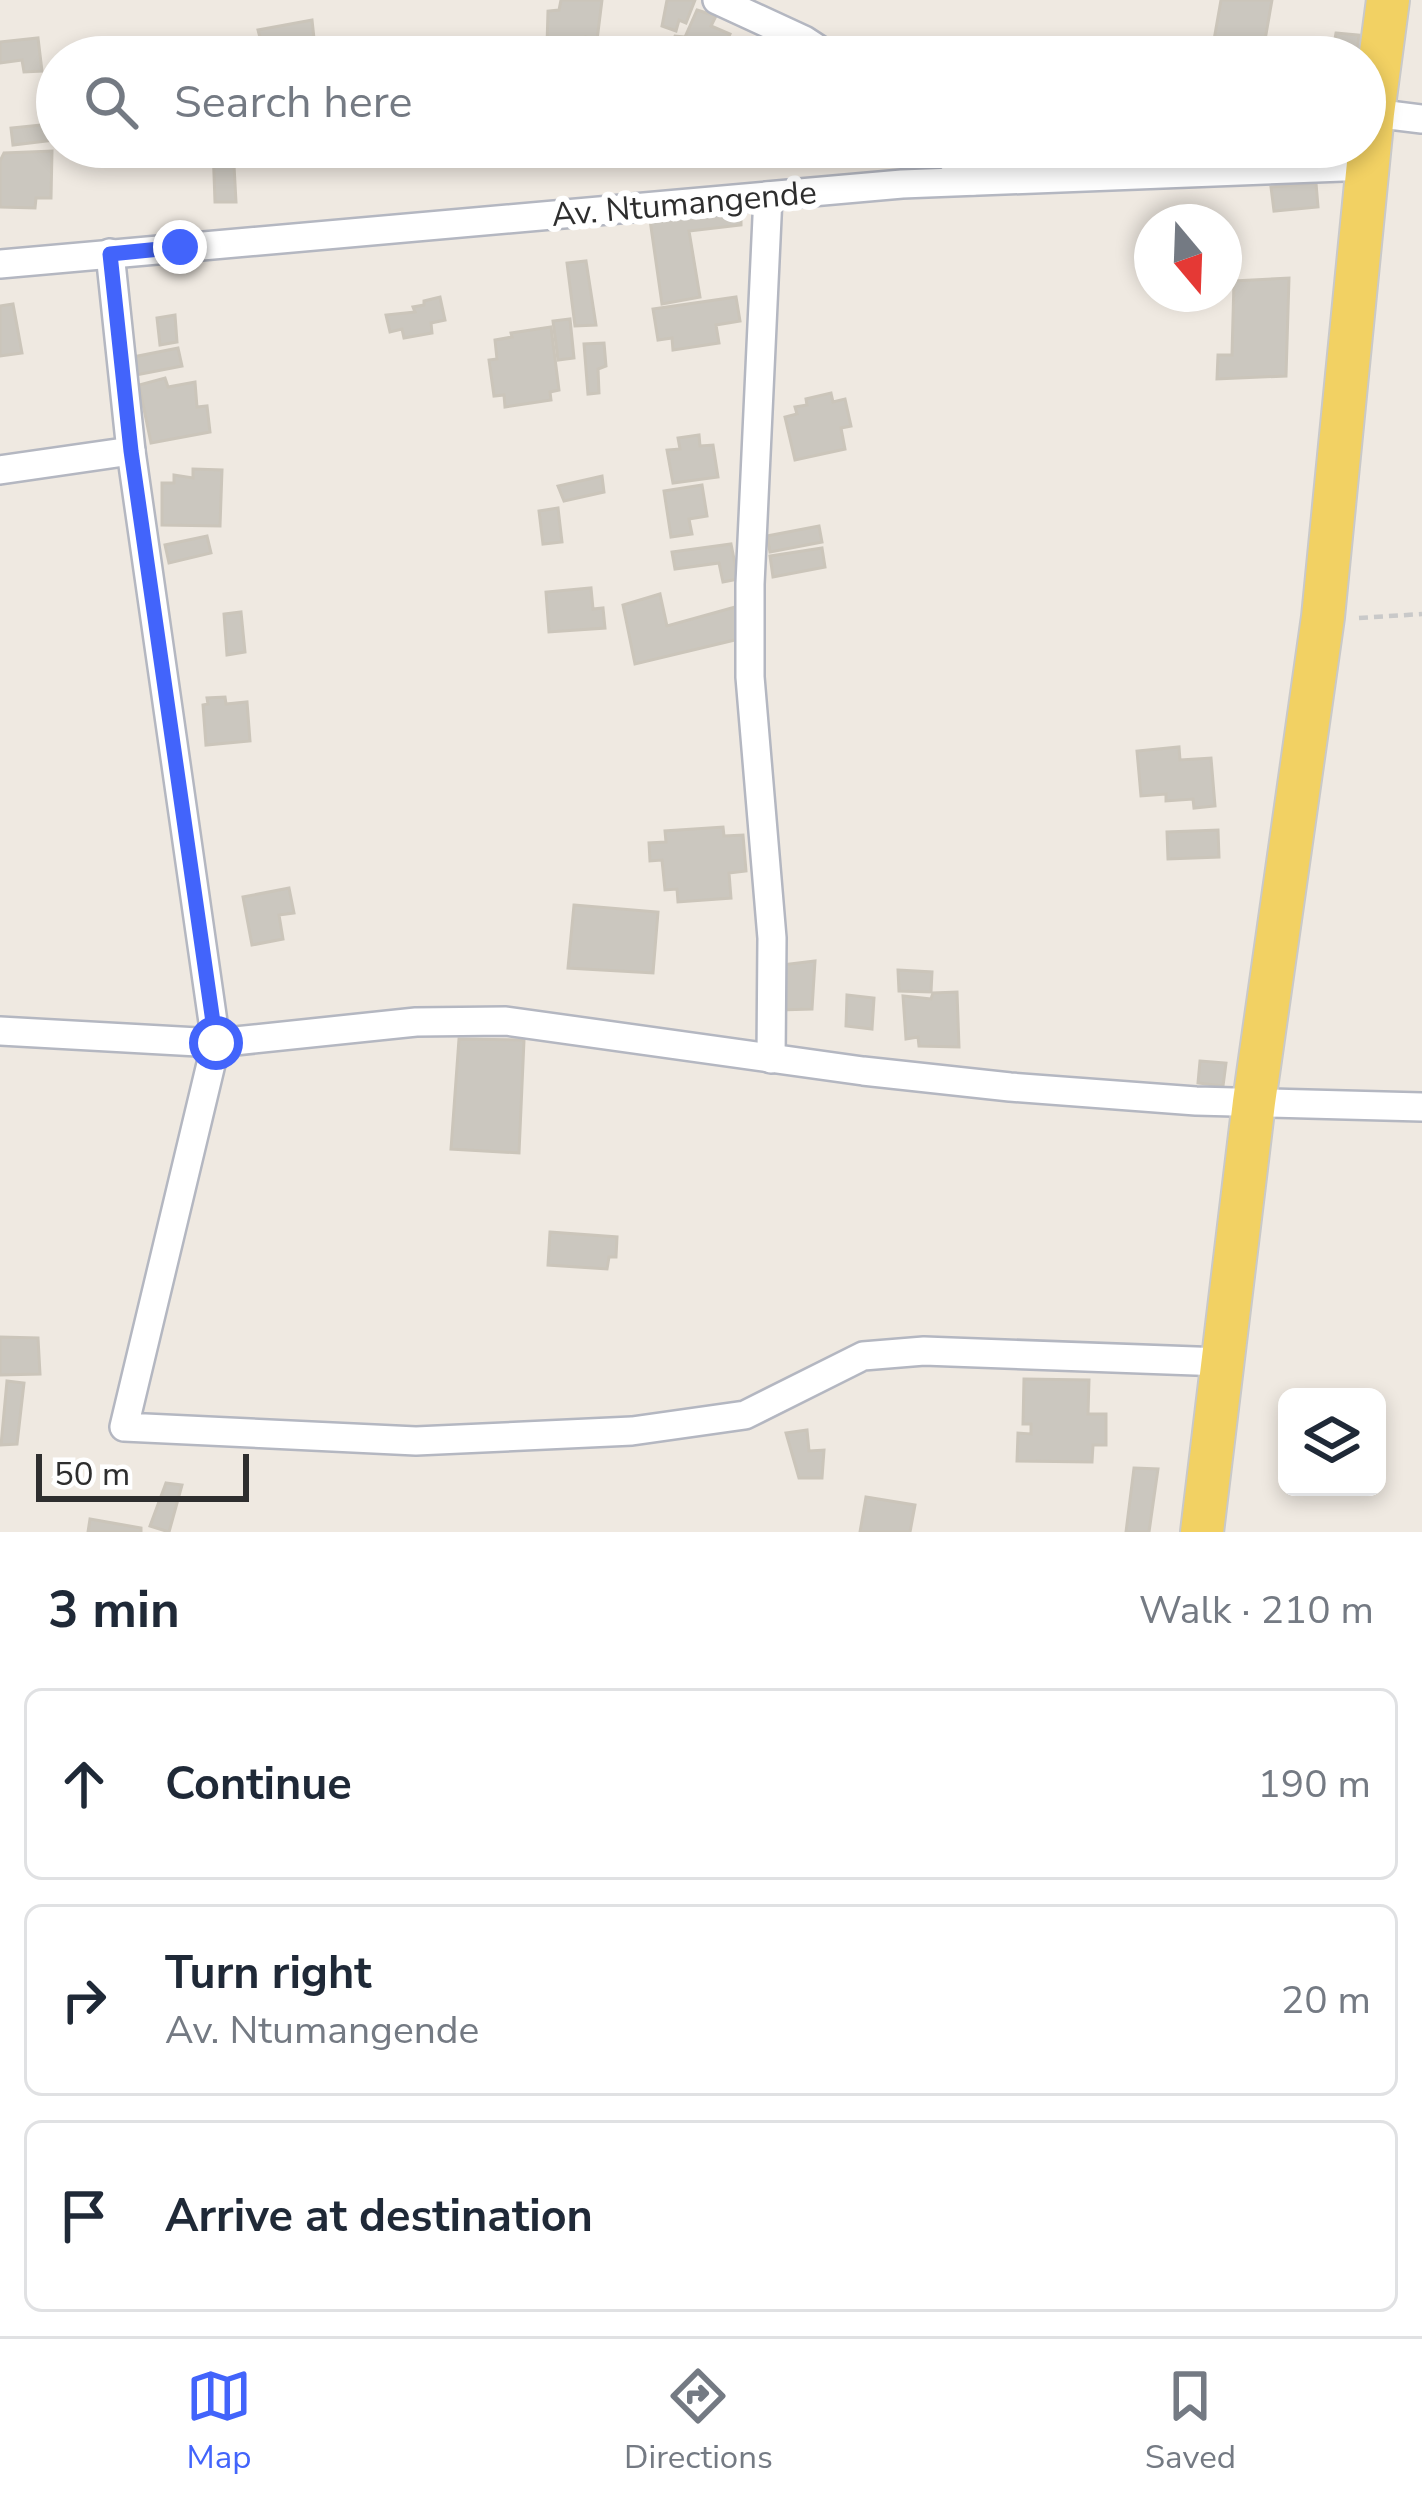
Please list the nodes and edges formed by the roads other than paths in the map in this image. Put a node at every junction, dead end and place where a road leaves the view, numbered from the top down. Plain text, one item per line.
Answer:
1 (717, 0) edge
2 (1388, 0) edge
3 (756, 8) edge
4 (798, 36) edge
5 (1383, 36) edge
6 (1386, 115) edge
7 (1422, 119) edge
8 (960, 168) edge
9 (1320, 168) edge
10 (1370, 168) edge
11 (973, 182) junction
12 (768, 196) junction
13 (110, 254) junction
14 (0, 264) edge
15 (131, 451) junction
16 (0, 470) edge
17 (0, 1031) edge
18 (216, 1043) junction
19 (771, 1059) junction
20 (1254, 1102) junction
21 (1422, 1107) edge
22 (1223, 1362) junction
23 (1202, 1532) edge

1 - 3 street
2 - 5 main road
3 - 4 street
6 - 7 street
8 - 11 street
9 - 11 street, Av. Ntumangende
10 - 20 main road
11 - 12 street, Av. Ntumangende
12 - 13 street, Av. Ntumangende
12 - 19 street
13 - 14 street, Av. Ntumangende
13 - 15 street
15 - 16 street
15 - 18 street
17 - 18 street
18 - 19 street
18 - 22 street
19 - 20 street
20 - 21 street
20 - 22 main road
22 - 23 main road

